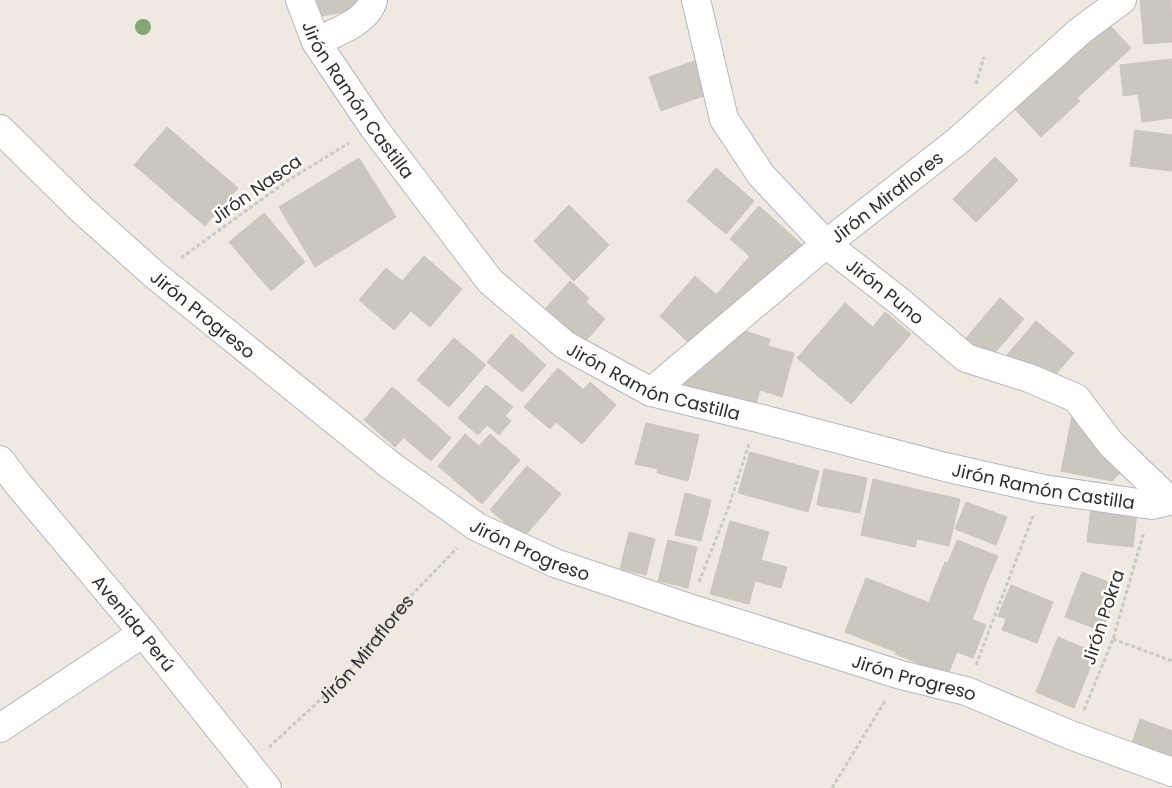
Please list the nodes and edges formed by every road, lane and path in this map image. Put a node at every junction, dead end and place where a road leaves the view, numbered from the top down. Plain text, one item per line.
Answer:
1 (300, 0) edge
2 (372, 0) edge
3 (696, 0) edge
4 (1122, 0) edge
5 (316, 42) junction
6 (374, 128) junction
7 (0, 129) edge
8 (826, 244) junction
9 (156, 276) junction
10 (651, 392) junction
11 (758, 418) junction
12 (0, 460) edge
13 (1043, 489) junction
14 (1164, 502) edge
15 (477, 527) junction
16 (689, 608) junction
17 (143, 633) junction
18 (1113, 639) junction
19 (1172, 661) edge
20 (901, 675) junction
21 (966, 691) junction
22 (0, 728) edge
23 (1073, 736) junction
24 (249, 766) junction
25 (1172, 772) edge
26 (267, 788) edge
27 (832, 788) edge

1 - 5 street, Jirón Ramón Castilla
2 - 5 street
3 - 8 street, Jirón Puno
4 - 8 street, Jirón Miraflores
5 - 6 street, Jirón Ramón Castilla
6 - 9 path, Jirón Nasca
6 - 10 street, Jirón Ramón Castilla
7 - 9 street, Jirón Progreso
8 - 10 street, Jirón Miraflores
8 - 14 street, Jirón Puno
9 - 15 street, Jirón Progreso
10 - 11 street, Jirón Ramón Castilla
11 - 13 street, Jirón Ramón Castilla
11 - 16 path
12 - 17 street, Avenida Perú
13 - 14 street, Jirón Ramón Castilla
13 - 21 path
14 - 18 path, Jirón Pokra
15 - 16 street, Jirón Progreso
15 - 24 path, Jirón Miraflores
16 - 20 street, Jirón Progreso
17 - 22 street
17 - 24 street, Avenida Perú
18 - 19 path
18 - 23 path, Jirón Pokra
20 - 21 street, Jirón Progreso
20 - 27 path
21 - 23 street, Jirón Progreso
23 - 25 street, Jirón Progreso
24 - 26 street, Avenida Perú

